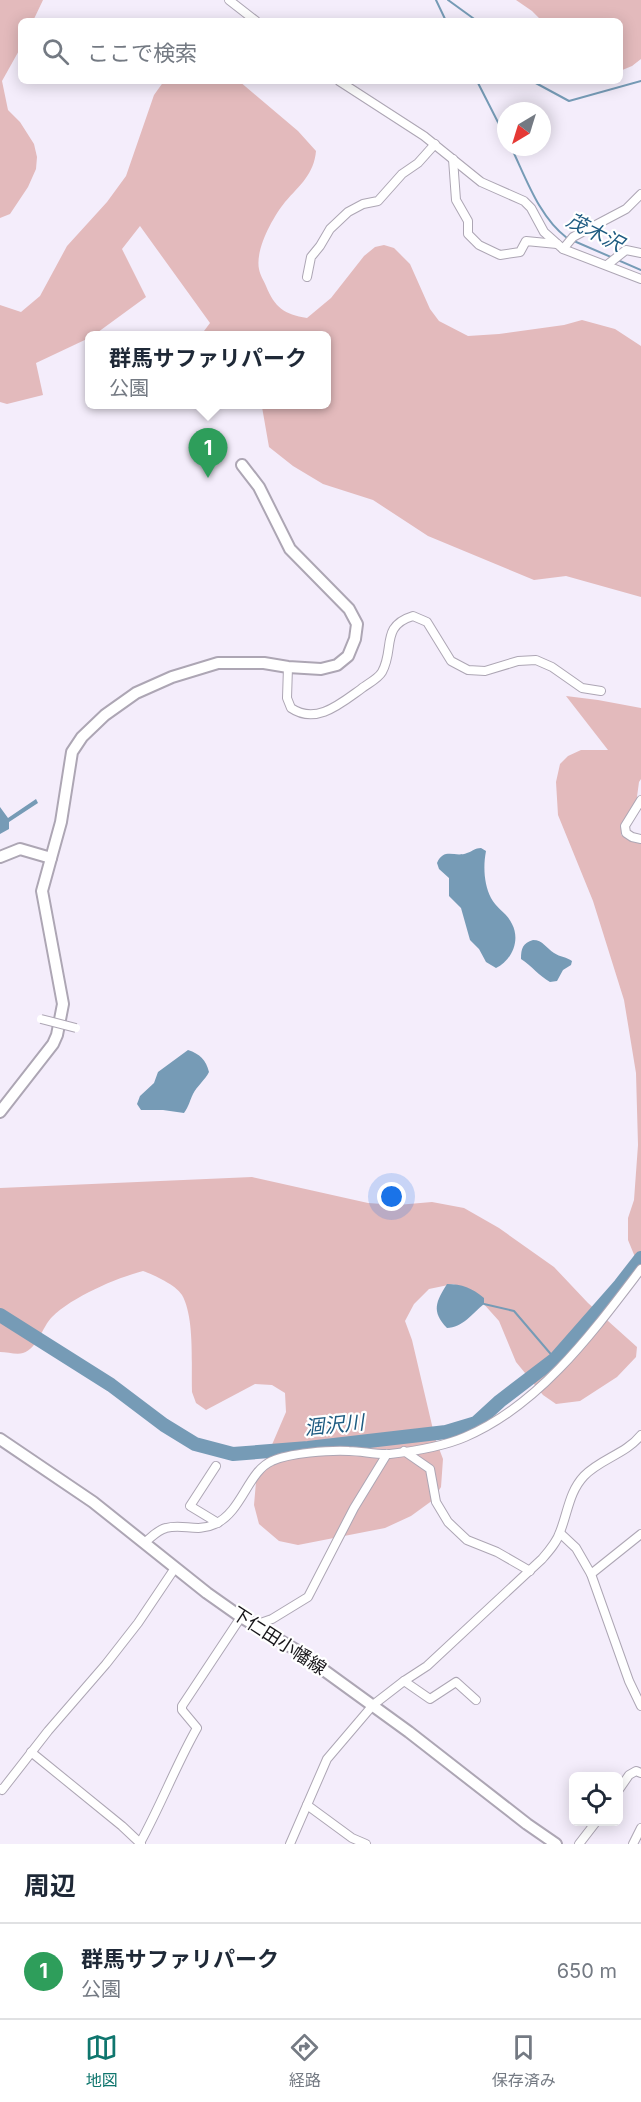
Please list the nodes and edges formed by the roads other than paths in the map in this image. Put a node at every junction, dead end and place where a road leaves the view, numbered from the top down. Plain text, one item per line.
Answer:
1 (229, 0) edge
2 (252, 18) edge
3 (344, 84) edge
4 (435, 144) junction
5 (453, 159) junction
6 (641, 194) edge
7 (560, 246) junction
8 (641, 253) edge
9 (607, 265) junction
10 (307, 277) dead end
11 (641, 279) edge
12 (242, 465) dead end
13 (288, 667) junction
14 (602, 691) dead end
15 (641, 800) edge
16 (641, 839) edge
17 (0, 857) edge
18 (51, 858) junction
19 (41, 1019) dead end
20 (76, 1028) dead end
21 (0, 1112) edge
22 (641, 1269) edge
23 (641, 1435) edge
24 (0, 1439) edge
25 (404, 1451) junction
26 (387, 1454) junction
27 (216, 1466) dead end
28 (218, 1523) junction
29 (560, 1533) junction
30 (641, 1534) edge
31 (144, 1543) junction
32 (175, 1568) junction
33 (530, 1571) junction
34 (591, 1574) junction
35 (241, 1617) junction
36 (255, 1625) junction
37 (404, 1681) junction
38 (476, 1700) dead end
39 (373, 1705) junction
40 (641, 1706) edge
41 (31, 1752) junction
42 (641, 1773) edge
43 (623, 1784) edge
44 (0, 1789) edge
45 (307, 1805) junction
46 (592, 1826) edge
47 (641, 1828) edge
48 (141, 1844) edge
49 (290, 1844) edge
50 (366, 1844) edge
51 (556, 1844) edge
52 (579, 1844) edge
53 (633, 1844) edge

1 - 2 street
3 - 4 street
4 - 5 street
4 - 10 street
5 - 7 street
5 - 7 street
6 - 7 street
7 - 9 street
8 - 9 street
9 - 11 street
12 - 13 street
13 - 14 street
13 - 18 street
15 - 16 street
17 - 18 street
18 - 21 street
19 - 20 street, bridge
22 - 25 street
23 - 29 street
24 - 31 street, 下仁田小幡線
25 - 26 street
25 - 33 street
26 - 28 street
26 - 36 street
27 - 28 street
28 - 31 street
29 - 33 street
29 - 34 street
30 - 34 street
31 - 32 street, 下仁田小幡線
32 - 35 street, 下仁田小幡線
32 - 41 street
33 - 37 street
34 - 40 street
35 - 36 street, 下仁田小幡線
35 - 48 street
36 - 39 street, 下仁田小幡線
37 - 38 street
37 - 39 street
39 - 45 street
39 - 51 street, 下仁田小幡線
41 - 44 street
41 - 48 street
42 - 43 street
45 - 49 street
45 - 50 street
46 - 52 street
47 - 53 street

